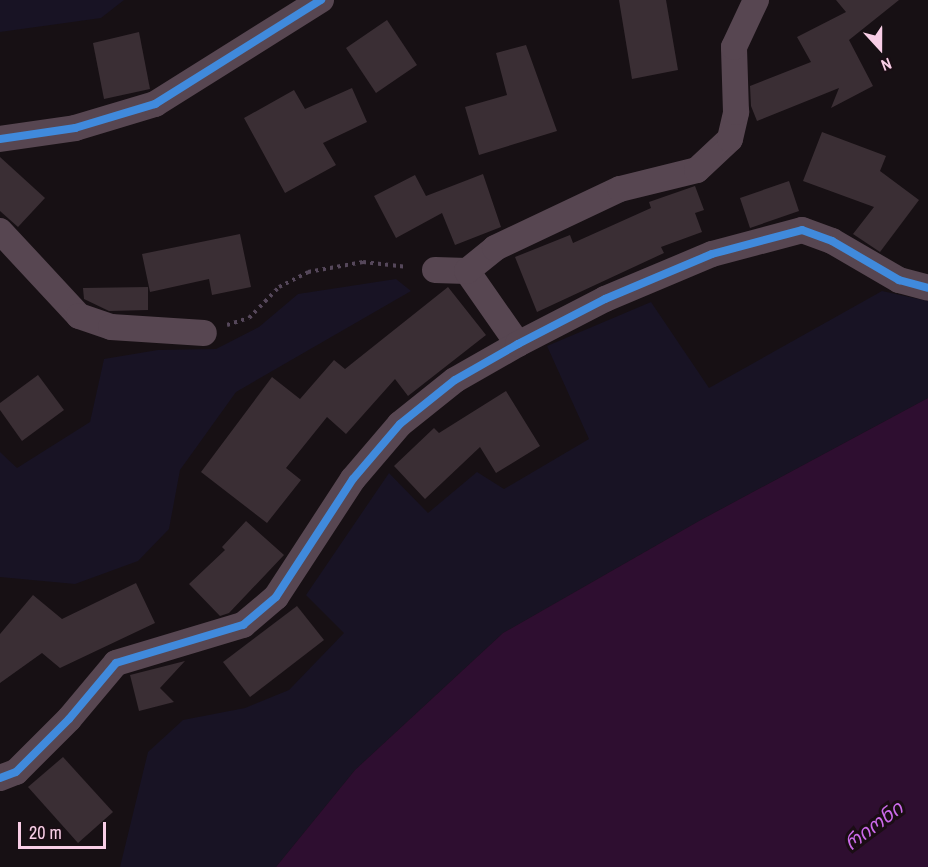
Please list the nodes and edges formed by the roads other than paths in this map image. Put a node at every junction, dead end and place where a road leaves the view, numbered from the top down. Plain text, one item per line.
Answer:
1 (321, 0) edge
2 (756, 0) edge
3 (0, 139) edge
4 (0, 231) edge
5 (435, 270) road end
6 (467, 271) junction
7 (928, 288) edge
8 (204, 333) road end
9 (518, 344) junction
10 (0, 778) edge

1 - 3 street
2 - 6 street
4 - 8 street
5 - 6 street
6 - 9 street
7 - 9 street
9 - 10 street

